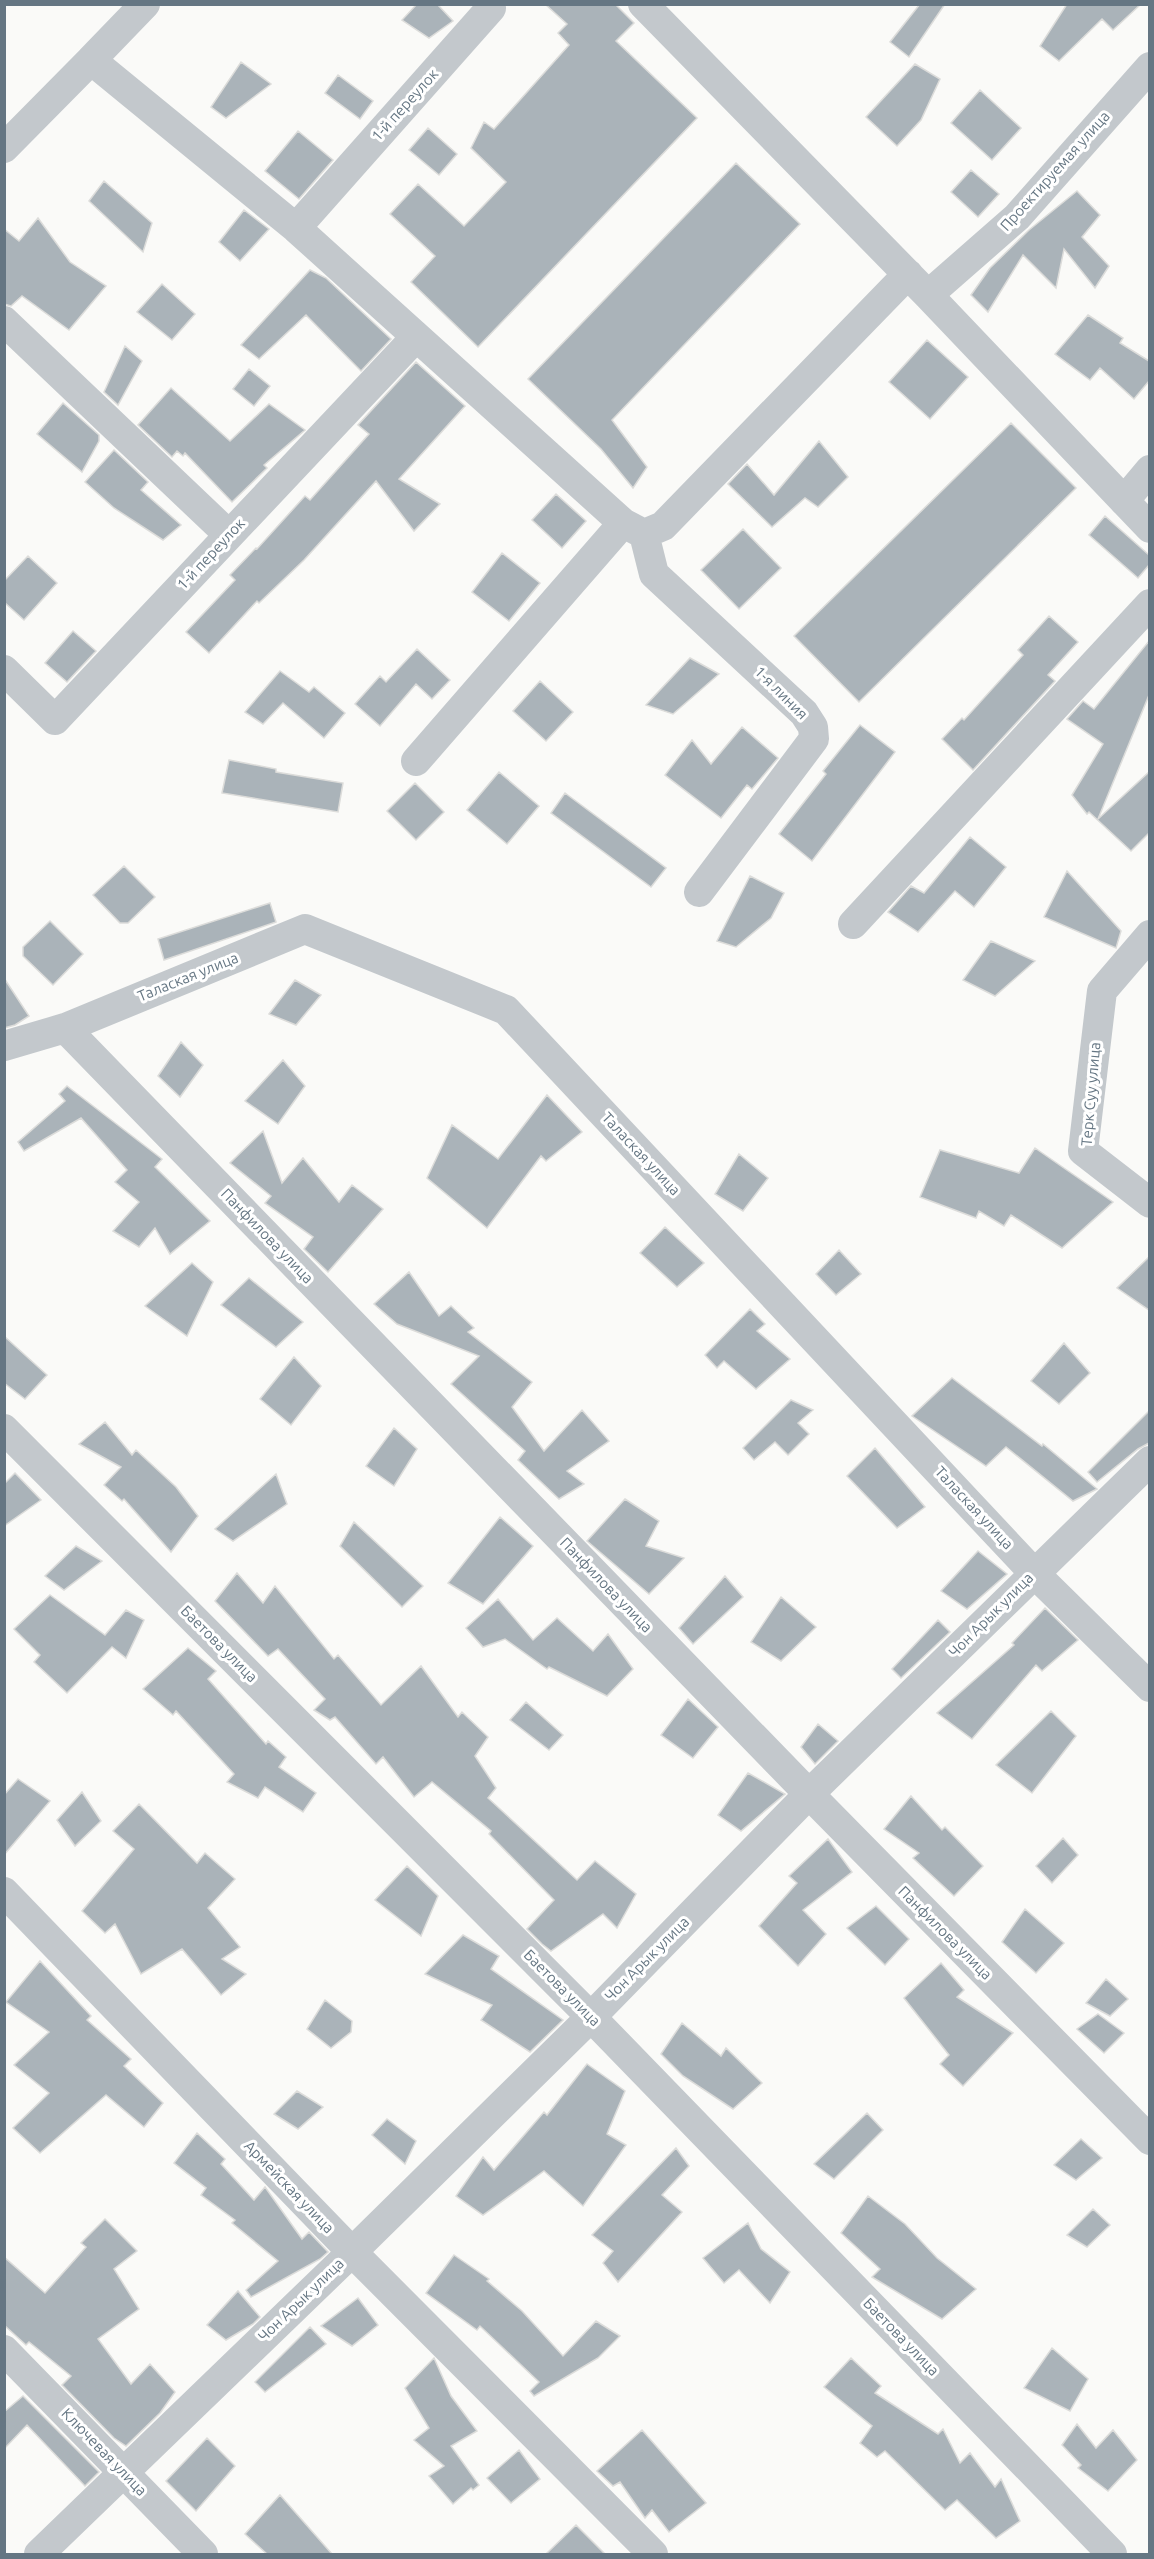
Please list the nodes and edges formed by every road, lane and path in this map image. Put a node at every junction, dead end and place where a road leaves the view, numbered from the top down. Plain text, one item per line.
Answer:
1 (145, 4) edge
2 (643, 4) edge
3 (491, 8) dead end
4 (91, 60) junction
5 (1149, 67) edge
6 (4, 148) edge
7 (296, 228) junction
8 (918, 284) junction
9 (4, 321) edge
10 (416, 337) junction
11 (1149, 470) edge
12 (1124, 501) junction
13 (1149, 528) edge
14 (633, 529) junction
15 (229, 535) junction
16 (1149, 603) edge
17 (4, 670) edge
18 (416, 761) dead end
19 (699, 892) dead end
20 (853, 924) dead end
21 (1149, 935) edge
22 (65, 1028) junction
23 (4, 1046) edge
24 (1149, 1203) edge
25 (4, 1429) edge
26 (1149, 1461) edge
27 (1034, 1573) junction
28 (1149, 1687) edge
29 (809, 1794) junction
30 (4, 1892) edge
31 (591, 2017) junction
32 (1149, 2140) edge
33 (352, 2252) junction
34 (4, 2350) edge
35 (124, 2471) junction
36 (39, 2554) edge
37 (203, 2554) edge
38 (653, 2554) edge
39 (1112, 2554) edge

1 - 4 street
2 - 8 street
3 - 7 street, 1-й переулок
4 - 6 street
4 - 7 street
5 - 8 street, Проектируемая улица
7 - 10 street
8 - 12 street
8 - 14 street, Проектируемая улица
9 - 15 street
10 - 14 street
10 - 15 street, 1-й переулок
11 - 12 street
12 - 13 street
14 - 18 street, Проектируемая улица
14 - 19 street, 1-я линия
15 - 17 street, 1-й переулок
16 - 20 street
21 - 24 street, Терк Суу улица
22 - 23 street, Талаская улица
22 - 27 street, Талаская улица
22 - 29 street, Панфилова улица
25 - 31 street, Баетова улица
26 - 27 street, Чон Арык улица
27 - 28 street, Талаская улица
27 - 29 street, Чон Арык улица
29 - 31 street, Чон Арык улица
29 - 32 street, Панфилова улица
30 - 33 street, Армейская улица
31 - 33 street, Чон Арык улица
31 - 39 street, Баетова улица
33 - 35 street, Чон Арык улица
33 - 38 street, Армейская улица
34 - 35 street, Ключевая улица
35 - 36 street, Чон Арык улица
35 - 37 street, Ключевая улица

